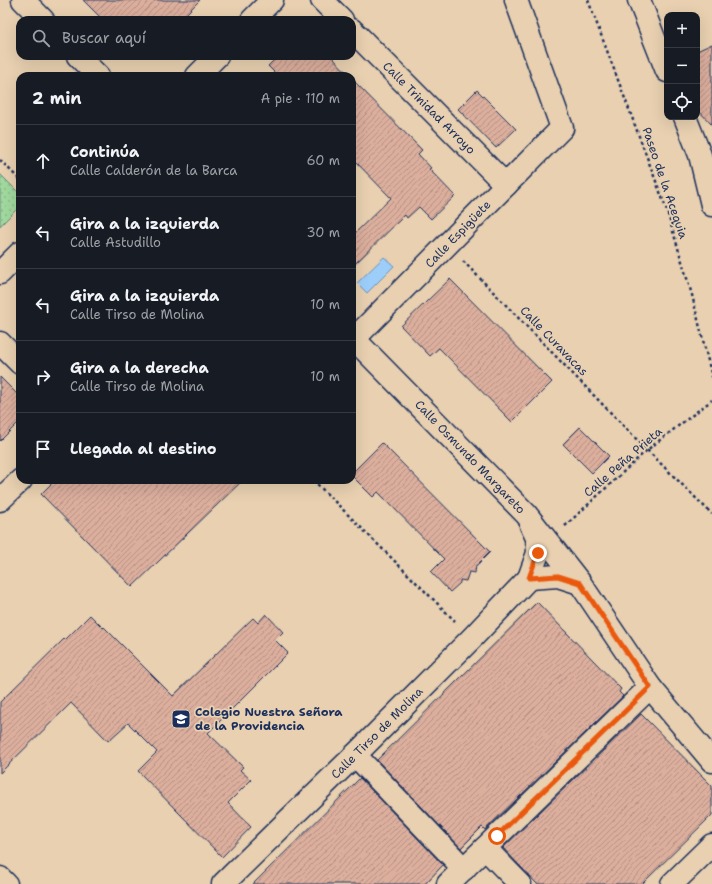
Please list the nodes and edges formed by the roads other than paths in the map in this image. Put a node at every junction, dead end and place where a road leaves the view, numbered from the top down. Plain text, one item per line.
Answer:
1 (23, 0) edge
2 (272, 0) edge
3 (322, 0) edge
4 (516, 0) edge
5 (639, 0) edge
6 (39, 16) edge
7 (256, 16) edge
8 (338, 16) edge
9 (356, 34) edge
10 (82, 60) edge
11 (213, 60) edge
12 (664, 63) edge
13 (94, 72) edge
14 (201, 72) edge
15 (686, 120) edge
16 (706, 161) edge
17 (506, 185) junction
18 (712, 204) edge
19 (16, 257) edge
20 (0, 273) edge
21 (356, 335) edge
22 (356, 341) edge
23 (0, 343) edge
24 (16, 359) edge
25 (17, 484) edge
26 (0, 500) edge
27 (526, 514) junction
28 (529, 578) junction
29 (580, 583) junction
30 (650, 687) junction
31 (355, 755) junction
32 (712, 761) edge
33 (712, 845) edge
34 (485, 848) junction
35 (464, 869) junction
36 (0, 878) edge
37 (6, 884) edge
38 (223, 884) edge
39 (448, 884) edge
40 (520, 884) edge
41 (672, 884) edge

1 - 6 street
2 - 7 street
3 - 8 street
4 - 17 street, Calle Espigüete
5 - 12 street
9 - 17 street, Calle Trinidad Arroyo
10 - 13 street
11 - 14 street
15 - 16 street
16 - 18 street
17 - 21 street, Calle Espigüete
19 - 20 street
22 - 27 street, Calle Osmundo Margareto
23 - 24 street
25 - 26 street
27 - 28 street, Calle Tirso de Molina
27 - 29 street, Calle Osmundo Margareto
28 - 29 street
28 - 31 street, Calle Tirso de Molina
29 - 30 street, Calle Osmundo Margareto
30 - 32 street, Calle Osmundo Margareto
30 - 34 street
31 - 35 street
31 - 38 street, Calle Tirso de Molina
33 - 41 street
34 - 35 street
34 - 40 street
35 - 39 street
36 - 37 street

